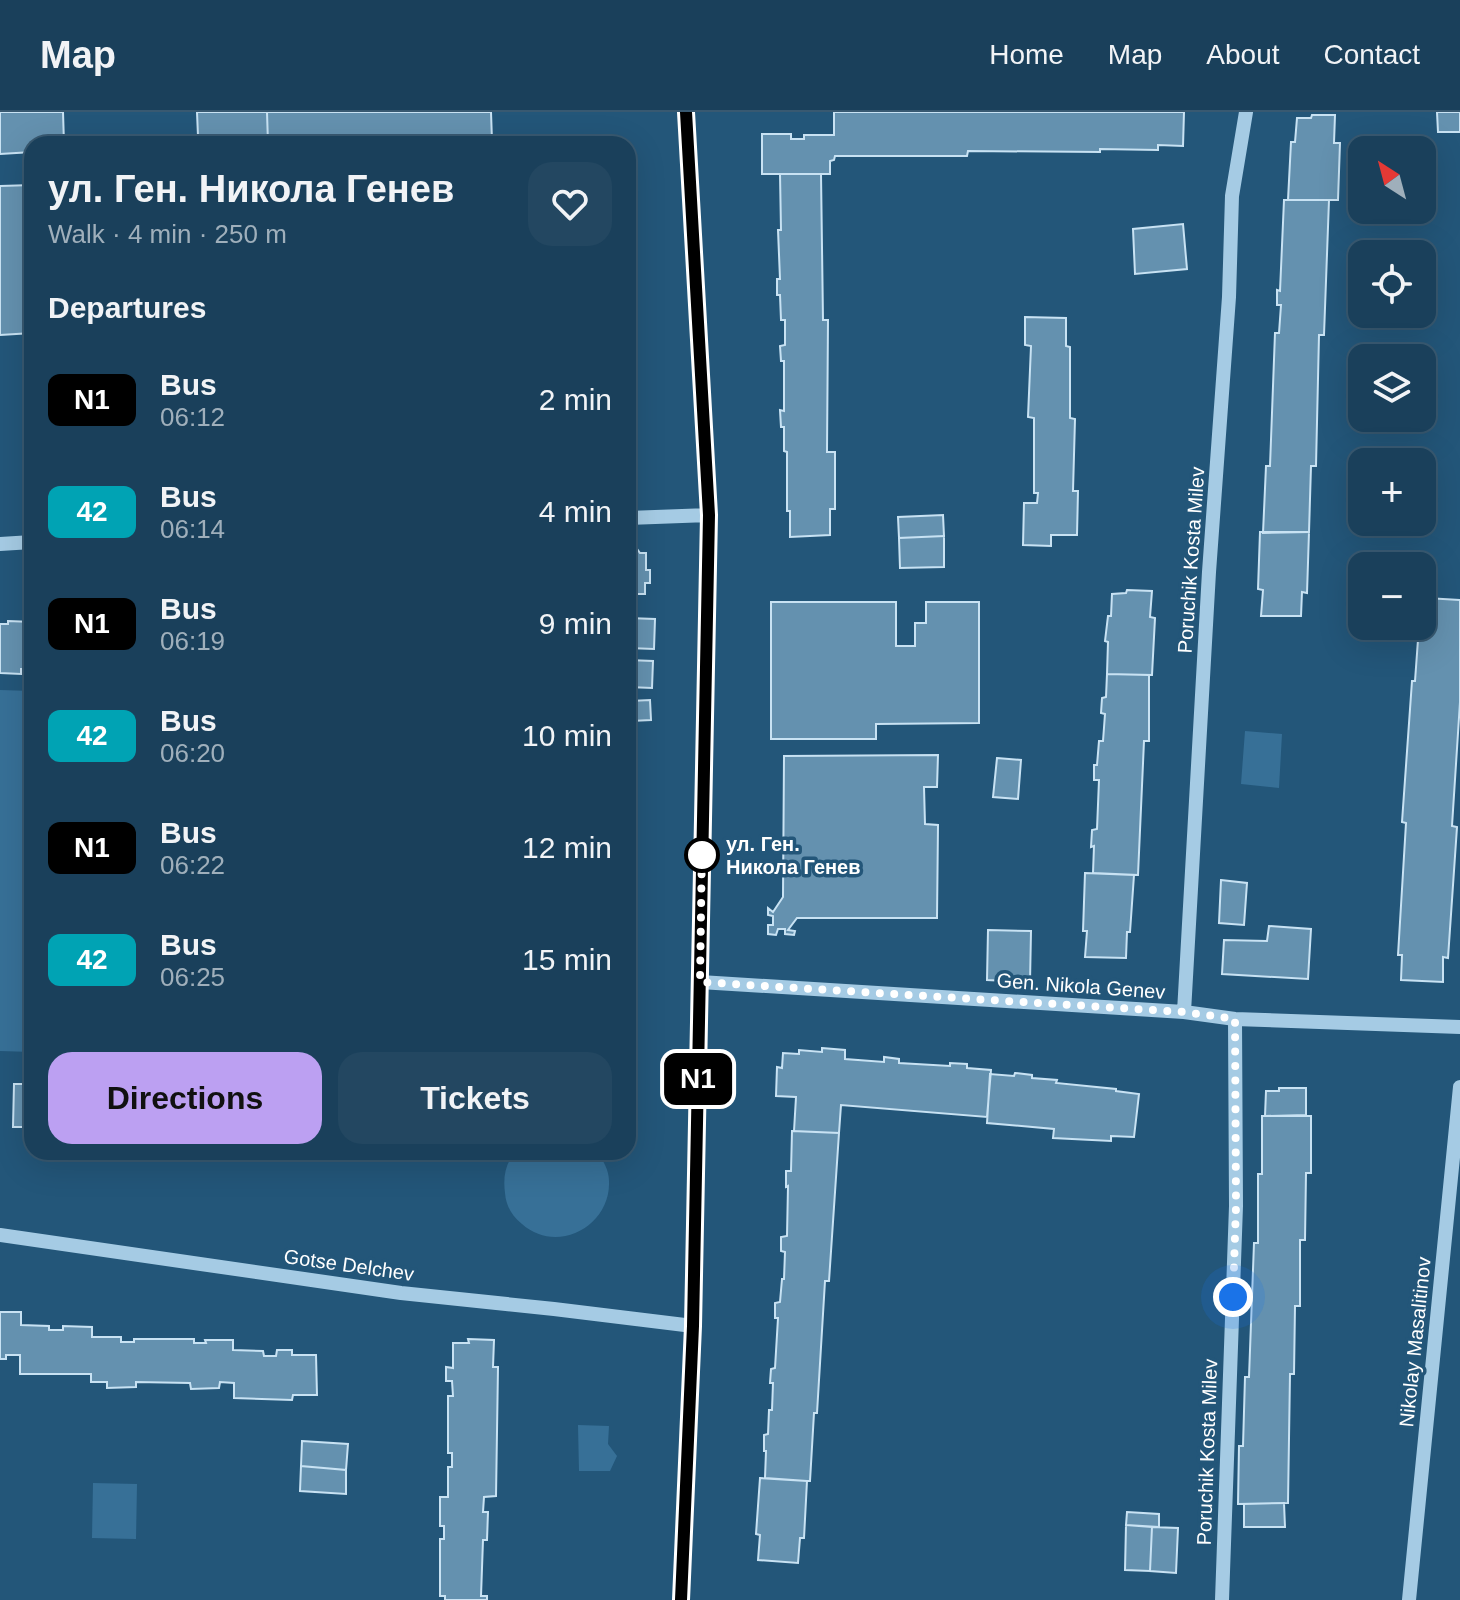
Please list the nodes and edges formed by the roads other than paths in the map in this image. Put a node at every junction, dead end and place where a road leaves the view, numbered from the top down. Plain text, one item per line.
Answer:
1 (686, 112) edge
2 (1246, 112) edge
3 (709, 515) junction
4 (636, 518) edge
5 (24, 542) edge
6 (0, 544) edge
7 (700, 982) junction
8 (1184, 1012) junction
9 (1235, 1019) junction
10 (1460, 1027) edge
11 (1460, 1087) edge
12 (0, 1235) edge
13 (693, 1326) junction
14 (681, 1600) edge
15 (1222, 1600) edge
16 (1409, 1600) edge

1 - 3 street
2 - 8 street, Poruchik Kosta Milev
3 - 4 street
3 - 7 street
5 - 6 street
7 - 8 street, Gen. Nikola Genev
7 - 13 street
8 - 9 street, Gen. Nikola Genev
9 - 10 street, Gen. Nikola Genev
9 - 15 street, Poruchik Kosta Milev
11 - 16 street, Nikolay Masalitinov
12 - 13 street, Gotse Delchev
13 - 14 street

